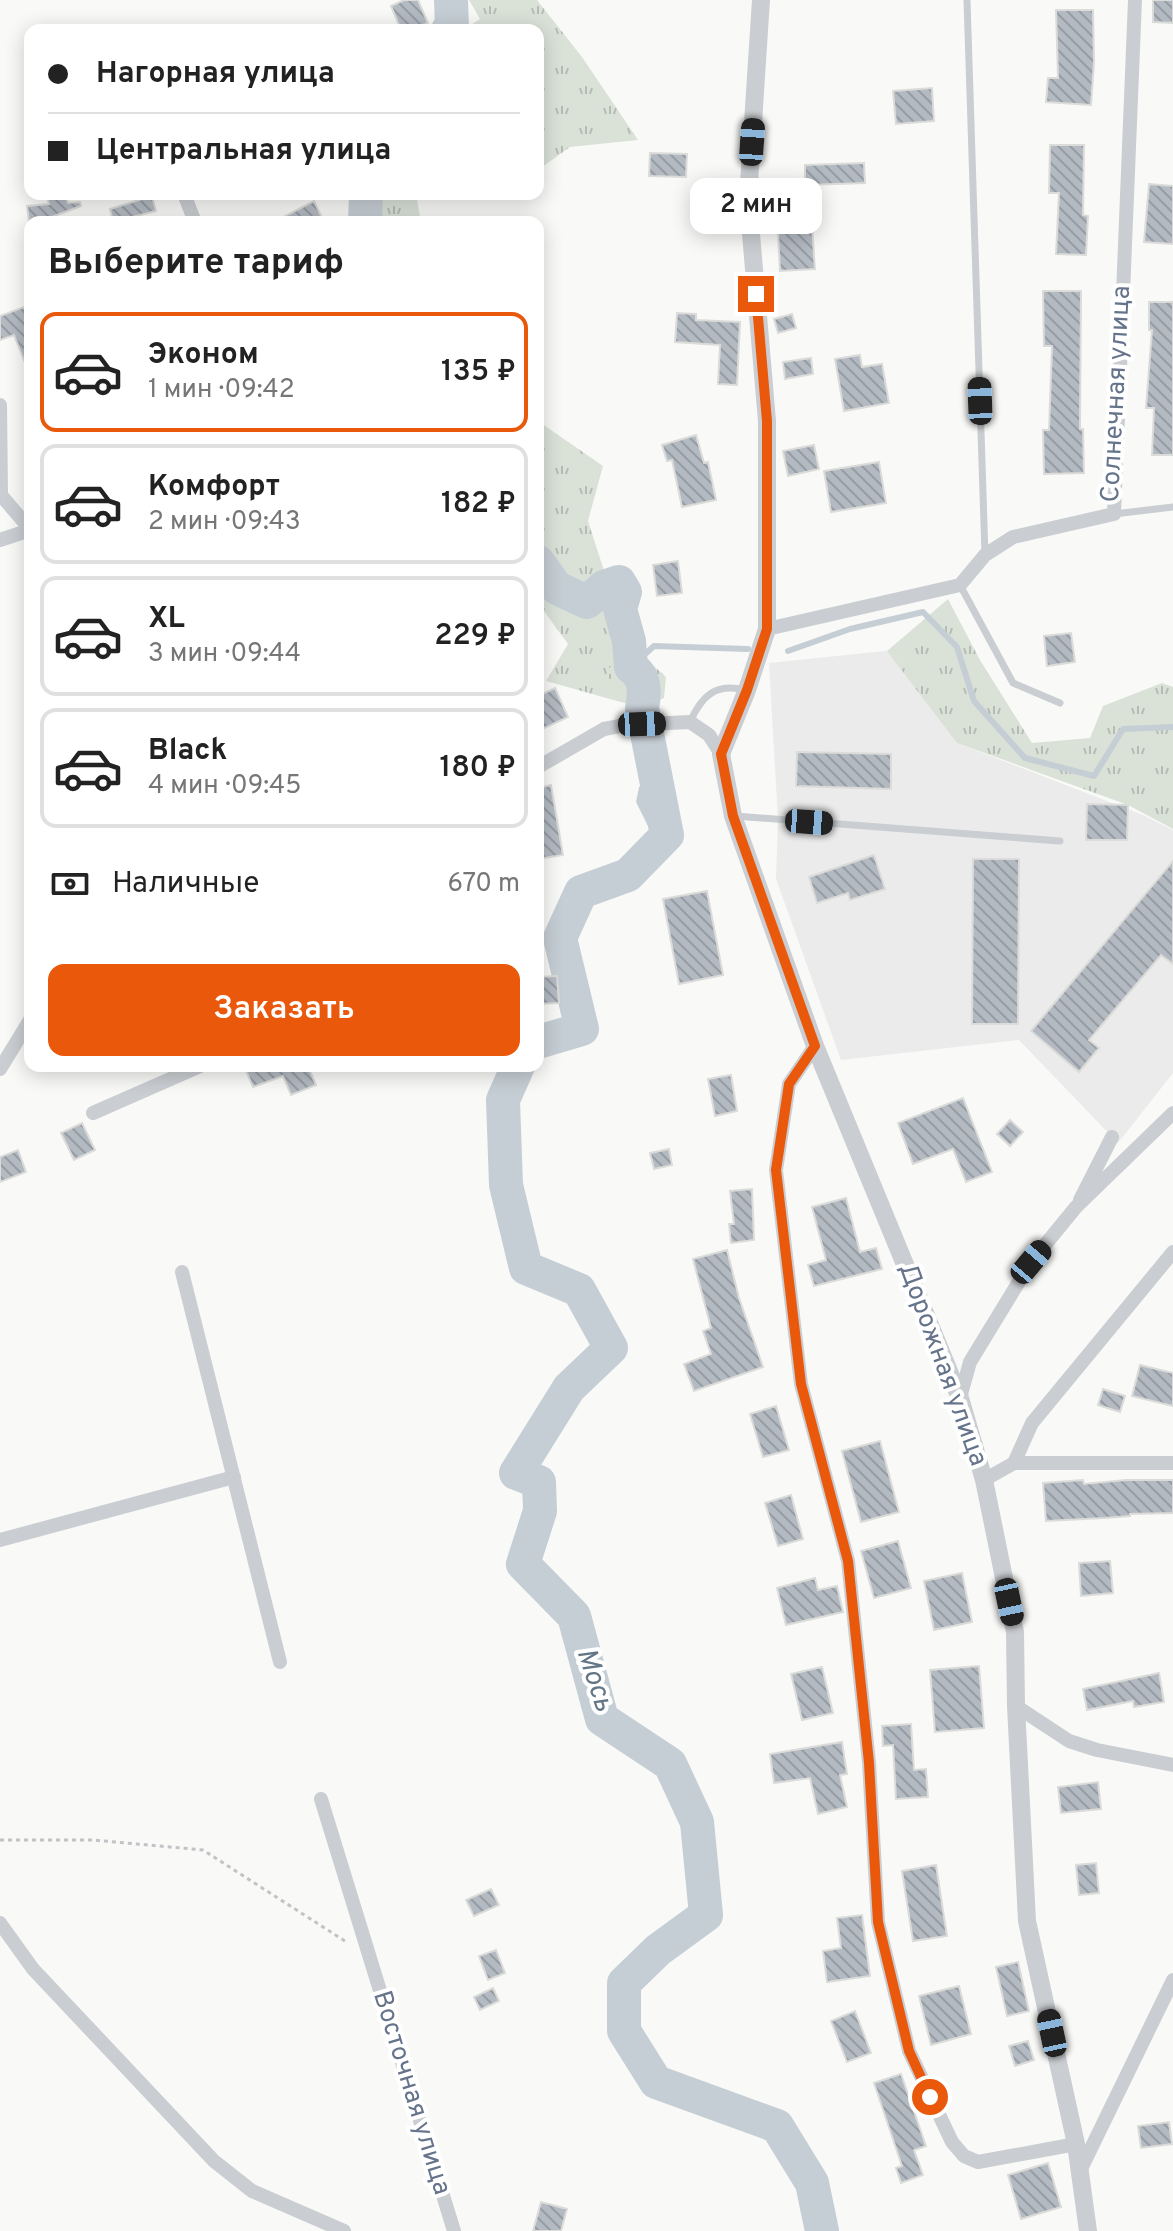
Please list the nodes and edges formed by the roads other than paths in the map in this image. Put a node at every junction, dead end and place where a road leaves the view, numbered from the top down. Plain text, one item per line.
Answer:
1 (761, 0) edge
2 (1135, 0) edge
3 (967, 1) edge
4 (0, 405) edge
5 (1, 495) edge
6 (1173, 507) edge
7 (1114, 514) junction
8 (24, 522) edge
9 (24, 531) edge
10 (0, 540) edge
11 (985, 555) junction
12 (960, 585) junction
13 (767, 629) junction
14 (747, 690) junction
15 (1060, 703) dead end
16 (690, 722) junction
17 (721, 754) junction
18 (544, 764) edge
19 (733, 816) junction
20 (1060, 841) dead end
21 (24, 1030) edge
22 (815, 1046) junction
23 (0, 1069) edge
24 (186, 1072) edge
25 (93, 1113) dead end
26 (1173, 1113) edge
27 (1112, 1137) dead end
28 (1076, 1207) junction
29 (1173, 1252) edge
30 (182, 1272) dead end
31 (960, 1398) junction
32 (1014, 1463) junction
33 (1173, 1463) edge
34 (234, 1477) junction
35 (984, 1480) junction
36 (0, 1540) edge
37 (280, 1662) dead end
38 (1016, 1706) junction
39 (1173, 1765) edge
40 (321, 1799) dead end
41 (0, 1923) edge
42 (1173, 1980) edge
43 (1076, 2144) junction
44 (1080, 2171) junction
45 (344, 2231) edge
46 (454, 2231) edge
47 (1088, 2231) edge

1 - 13 street
2 - 7 street, Солнечная улица
3 - 11 lane
4 - 5 street
5 - 8 street
6 - 7 lane
7 - 11 street, Солнечная улица
9 - 10 street
11 - 12 street, Солнечная улица
12 - 13 street
12 - 15 lane
13 - 14 street
14 - 16 lane
14 - 17 street
16 - 17 street
16 - 18 street
17 - 19 street, Дорожная улица
19 - 20 lane
19 - 22 street, Дорожная улица
21 - 23 street
22 - 31 street, Дорожная улица
22 - 43 street
24 - 25 street
26 - 28 street
27 - 28 street
28 - 31 street
29 - 32 street
30 - 34 street
31 - 35 street, Дорожная улица
32 - 33 street
32 - 35 street
34 - 36 street
34 - 37 street
35 - 38 street, Дорожная улица
38 - 39 street
38 - 43 street, Дорожная улица
40 - 46 street, Восточная улица
41 - 45 street
42 - 44 street
43 - 44 street, Дорожная улица
44 - 47 street, Дорожная улица

